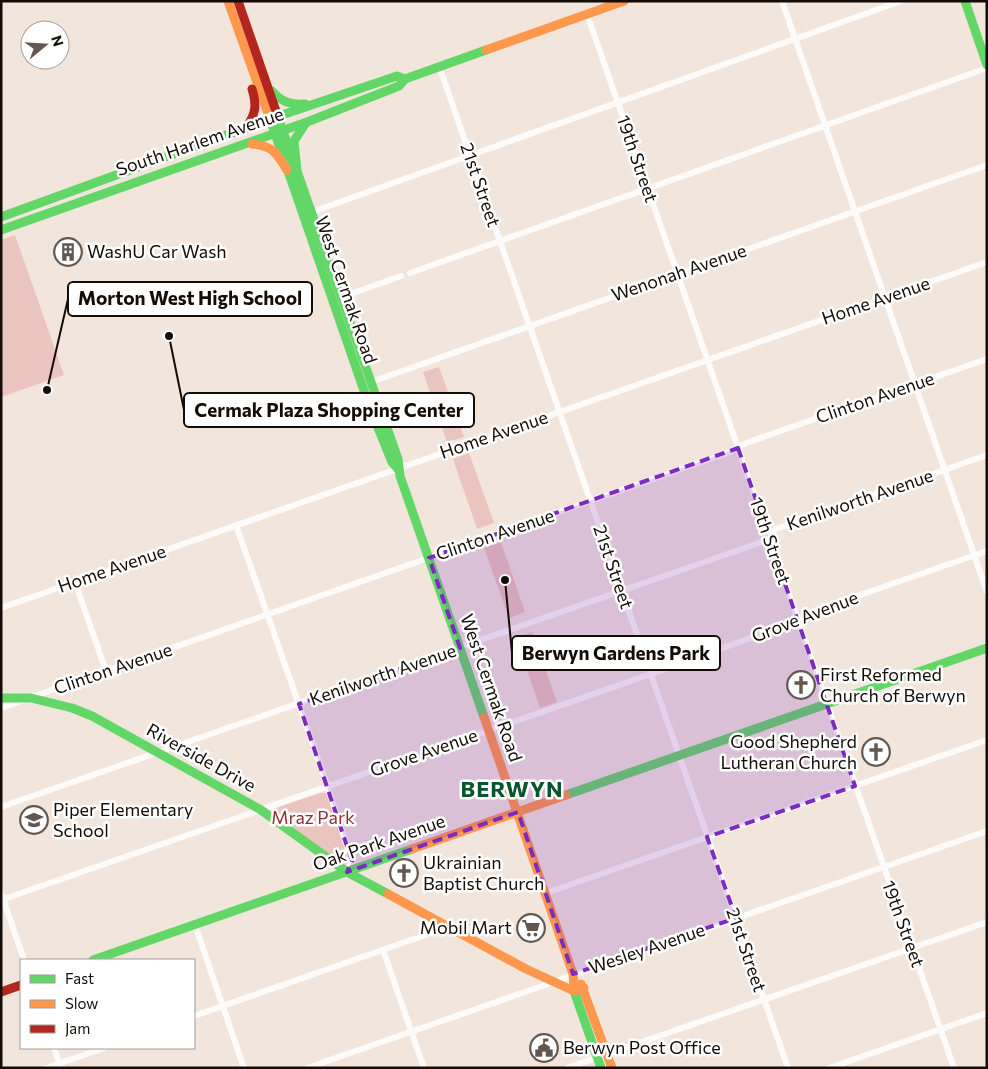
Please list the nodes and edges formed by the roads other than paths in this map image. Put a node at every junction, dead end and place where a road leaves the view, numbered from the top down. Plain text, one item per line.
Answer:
1 (228, 1) edge
2 (238, 1) edge
3 (624, 1) edge
4 (782, 1) edge
5 (901, 1) edge
6 (965, 1) edge
7 (587, 14) junction
8 (795, 39) junction
9 (439, 66) junction
10 (987, 67) edge
11 (254, 77) junction
12 (405, 79) junction
13 (267, 82) junction
14 (318, 102) junction
15 (617, 102) junction
16 (274, 118) junction
17 (307, 122) junction
18 (825, 125) junction
19 (245, 128) junction
20 (278, 132) junction
21 (246, 143) junction
22 (470, 155) junction
23 (987, 165) edge
24 (287, 170) junction
25 (297, 171) junction
26 (647, 188) junction
27 (855, 211) junction
28 (312, 212) junction
29 (1, 217) edge
30 (1, 230) edge
31 (500, 241) junction
32 (987, 262) edge
33 (410, 273) dead end
34 (677, 274) junction
35 (401, 276) dead end
36 (342, 297) junction
37 (885, 298) junction
38 (530, 326) junction
39 (987, 359) edge
40 (707, 360) junction
41 (371, 382) junction
42 (914, 384) junction
43 (560, 412) junction
44 (738, 448) junction
45 (987, 455) edge
46 (398, 469) junction
47 (944, 470) junction
48 (590, 501) junction
49 (236, 525) junction
50 (768, 536) junction
51 (987, 552) edge
52 (974, 556) junction
53 (429, 558) junction
54 (74, 582) junction
55 (622, 592) junction
56 (987, 592) edge
57 (1, 608) edge
58 (267, 614) junction
59 (797, 620) junction
60 (460, 648) junction
61 (987, 648) edge
62 (106, 671) junction
63 (651, 674) junction
64 (1, 698) edge
65 (31, 698) junction
66 (299, 704) junction
67 (826, 704) junction
68 (1, 708) edge
69 (489, 730) junction
70 (987, 740) edge
71 (159, 753) junction
72 (679, 756) junction
73 (855, 786) junction
74 (327, 787) junction
75 (1, 807) edge
76 (260, 810) junction
77 (518, 812) junction
78 (987, 831) edge
79 (707, 837) junction
80 (883, 867) junction
81 (347, 872) junction
82 (546, 894) junction
83 (2, 898) edge
84 (736, 918) junction
85 (987, 922) edge
86 (195, 924) junction
87 (448, 927) junction
88 (912, 948) junction
89 (383, 950) junction
90 (24, 959) edge
91 (96, 959) edge
92 (573, 974) junction
93 (553, 982) junction
94 (20, 985) edge
95 (584, 988) junction
96 (574, 991) junction
97 (1, 992) edge
98 (764, 999) junction
99 (223, 1006) junction
100 (987, 1013) edge
101 (195, 1016) edge
102 (940, 1029) junction
103 (411, 1031) junction
104 (54, 1049) edge
105 (101, 1049) edge
106 (607, 1054) junction
107 (597, 1057) junction
108 (60, 1065) edge
109 (46, 1068) edge
110 (244, 1068) edge
111 (306, 1068) edge
112 (424, 1068) edge
113 (567, 1068) edge
114 (601, 1068) edge
115 (612, 1068) edge
116 (788, 1068) edge
117 (829, 1068) edge
118 (954, 1068) edge

1 - 11 main road
2 - 13 main road
3 - 7 main road, South Harlem Avenue
4 - 8 street
5 - 8 street
6 - 10 main road
7 - 9 main road, South Harlem Avenue
7 - 15 street, 19th Street
8 - 15 street
8 - 18 street
9 - 12 main road, South Harlem Avenue
9 - 22 street, 21st Street
10 - 18 street
11 - 16 main road
11 - 19 main road
12 - 14 main road, South Harlem Avenue
12 - 17 main road, South Harlem Avenue
13 - 14 main road
13 - 16 main road
14 - 16 main road, South Harlem Avenue
15 - 22 street
15 - 26 street, 19th Street
16 - 19 main road, South Harlem Avenue
16 - 20 main road, West Cermak Road
17 - 20 main road, South Harlem Avenue
17 - 25 main road
18 - 26 street
18 - 27 street
19 - 29 main road, South Harlem Avenue
20 - 21 main road, South Harlem Avenue
20 - 24 main road, West Cermak Road
20 - 25 main road, West Cermak Road
21 - 24 main road
21 - 30 main road, South Harlem Avenue
22 - 28 street
22 - 31 street, 21st Street
23 - 27 street, Wenonah Avenue
24 - 46 main road, West Cermak Road
25 - 28 main road, West Cermak Road
26 - 31 street
26 - 34 street, 19th Street
27 - 34 street, Wenonah Avenue
27 - 37 street
28 - 36 main road, West Cermak Road
31 - 33 street
31 - 38 street, 21st Street
32 - 37 street, Home Avenue
34 - 38 street, Wenonah Avenue
34 - 40 street, 19th Street
35 - 36 street
36 - 41 main road, West Cermak Road
37 - 40 street, Home Avenue
37 - 42 street
38 - 41 street, Wenonah Avenue
38 - 43 street, 21st Street
39 - 42 street, Clinton Avenue
40 - 43 street, Home Avenue
40 - 44 street, 19th Street
41 - 46 main road, West Cermak Road
42 - 44 street, Clinton Avenue
42 - 47 street
43 - 46 street, Home Avenue
43 - 48 street, 21st Street
44 - 48 street, Clinton Avenue
44 - 50 street, 19th Street
45 - 47 street, Kenilworth Avenue
46 - 49 street, Home Avenue
46 - 53 main road, West Cermak Road
47 - 50 street, Kenilworth Avenue
47 - 52 street
48 - 53 street, Clinton Avenue
48 - 55 street, 21st Street
49 - 54 street, Home Avenue
49 - 58 street
50 - 55 street, Kenilworth Avenue
50 - 59 street, 19th Street
51 - 52 street, Grove Avenue
52 - 56 street
52 - 59 street, Grove Avenue
53 - 58 street, Clinton Avenue
53 - 60 main road, West Cermak Road
54 - 57 street, Home Avenue
54 - 62 street
55 - 60 street, Kenilworth Avenue
55 - 63 street, 21st Street
58 - 62 street, Clinton Avenue
58 - 66 street
59 - 63 street, Grove Avenue
59 - 67 street, 19th Street
60 - 66 street, Kenilworth Avenue
60 - 69 main road, West Cermak Road
61 - 67 main road, Oak Park Avenue
62 - 65 street, Clinton Avenue
63 - 69 street, Grove Avenue
63 - 72 street, 21st Street
64 - 65 main road, Riverside Drive
65 - 68 street, Clinton Avenue
65 - 71 main road, Riverside Drive
66 - 71 street, Kenilworth Avenue
66 - 74 street
67 - 72 main road, Oak Park Avenue
67 - 73 street, 19th Street
69 - 74 street, Grove Avenue
69 - 77 main road, West Cermak Road
70 - 73 street
71 - 75 street, Kenilworth Avenue
71 - 76 main road, Riverside Drive
72 - 77 main road, Oak Park Avenue
72 - 79 street, 21st Street
73 - 79 street
73 - 80 street, 19th Street
74 - 76 street, Grove Avenue
74 - 81 street
76 - 81 main road, Riverside Drive
76 - 83 street, Grove Avenue
77 - 81 main road, Oak Park Avenue
77 - 82 main road, West Cermak Road
78 - 80 street, Wesley Avenue
79 - 82 street
79 - 84 street, 21st Street
80 - 84 street, Wesley Avenue
80 - 88 street, 19th Street
81 - 86 main road, Oak Park Avenue
81 - 87 main road, Riverside Drive
82 - 92 main road, West Cermak Road
83 - 90 street
84 - 92 street, Wesley Avenue
84 - 98 street, 21st Street
85 - 88 street
86 - 91 main road, Oak Park Avenue
86 - 99 street
87 - 89 street
87 - 93 main road, Riverside Drive
88 - 98 street
88 - 102 street, 19th Street
89 - 99 street
89 - 103 street
92 - 93 street, Wesley Avenue
92 - 95 main road, West Cermak Road
92 - 96 main road, West Cermak Road
93 - 96 main road, Riverside Drive
93 - 103 street, Wesley Avenue
94 - 97 main road
95 - 96 main road
95 - 106 main road, West Cermak Road
96 - 107 main road, West Cermak Road
98 - 106 street
98 - 116 street, 21st Street
99 - 101 street
99 - 110 street
100 - 102 street
102 - 117 street
102 - 118 street, 19th Street
103 - 111 street, Wesley Avenue
103 - 112 street
104 - 108 street
105 - 108 street
106 - 107 street
106 - 115 main road, West Cermak Road
107 - 113 street
107 - 114 main road, West Cermak Road
108 - 109 street

